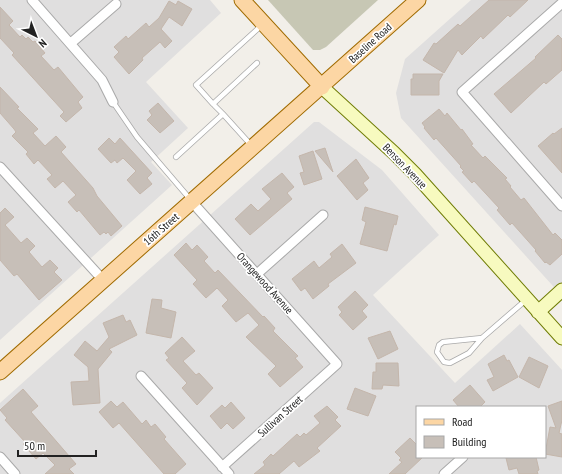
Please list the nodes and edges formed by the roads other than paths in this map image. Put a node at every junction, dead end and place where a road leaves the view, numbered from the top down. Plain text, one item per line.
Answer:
1 (32, 0) edge
2 (242, 0) edge
3 (418, 0) edge
4 (562, 3) edge
5 (116, 4) dead end
6 (264, 24) junction
7 (71, 43) junction
8 (256, 63) dead end
9 (322, 87) junction
10 (113, 102) joint
11 (213, 104) junction
12 (223, 114) junction
13 (254, 147) junction
14 (176, 157) dead end
15 (0, 167) edge
16 (560, 200) edge
17 (192, 202) junction
18 (324, 215) dead end
19 (257, 274) junction
20 (103, 280) junction
21 (562, 290) edge
22 (527, 299) junction
23 (538, 312) junction
24 (482, 338) junction
25 (562, 338) edge
26 (337, 364) joint
27 (0, 372) edge
28 (141, 376) dead end
29 (0, 457) edge
30 (462, 458) edge
31 (222, 467) junction
32 (16, 474) edge
33 (229, 474) edge
34 (444, 474) edge

1 - 7 street
2 - 6 main road, Benson Avenue
3 - 9 main road, Baseline Road
4 - 16 street
5 - 7 street
6 - 9 main road, Benson Avenue
6 - 11 lane
7 - 10 street
8 - 11 lane
9 - 13 main road, 16th Street
9 - 22 main road, Benson Avenue
10 - 17 lane
11 - 12 lane
12 - 13 lane
12 - 14 lane
13 - 17 main road, 16th Street
15 - 20 street
17 - 19 street, Orangewood Avenue
17 - 20 main road, 16th Street
18 - 19 street
19 - 26 street, Orangewood Avenue
20 - 27 main road, 16th Street
21 - 23 main road
22 - 23 main road, Benson Avenue
22 - 24 lane
23 - 25 main road, Benson Avenue
24 - 24 lane
26 - 31 street, Sullivan Street
28 - 31 street
29 - 32 street
30 - 34 street
31 - 33 street

